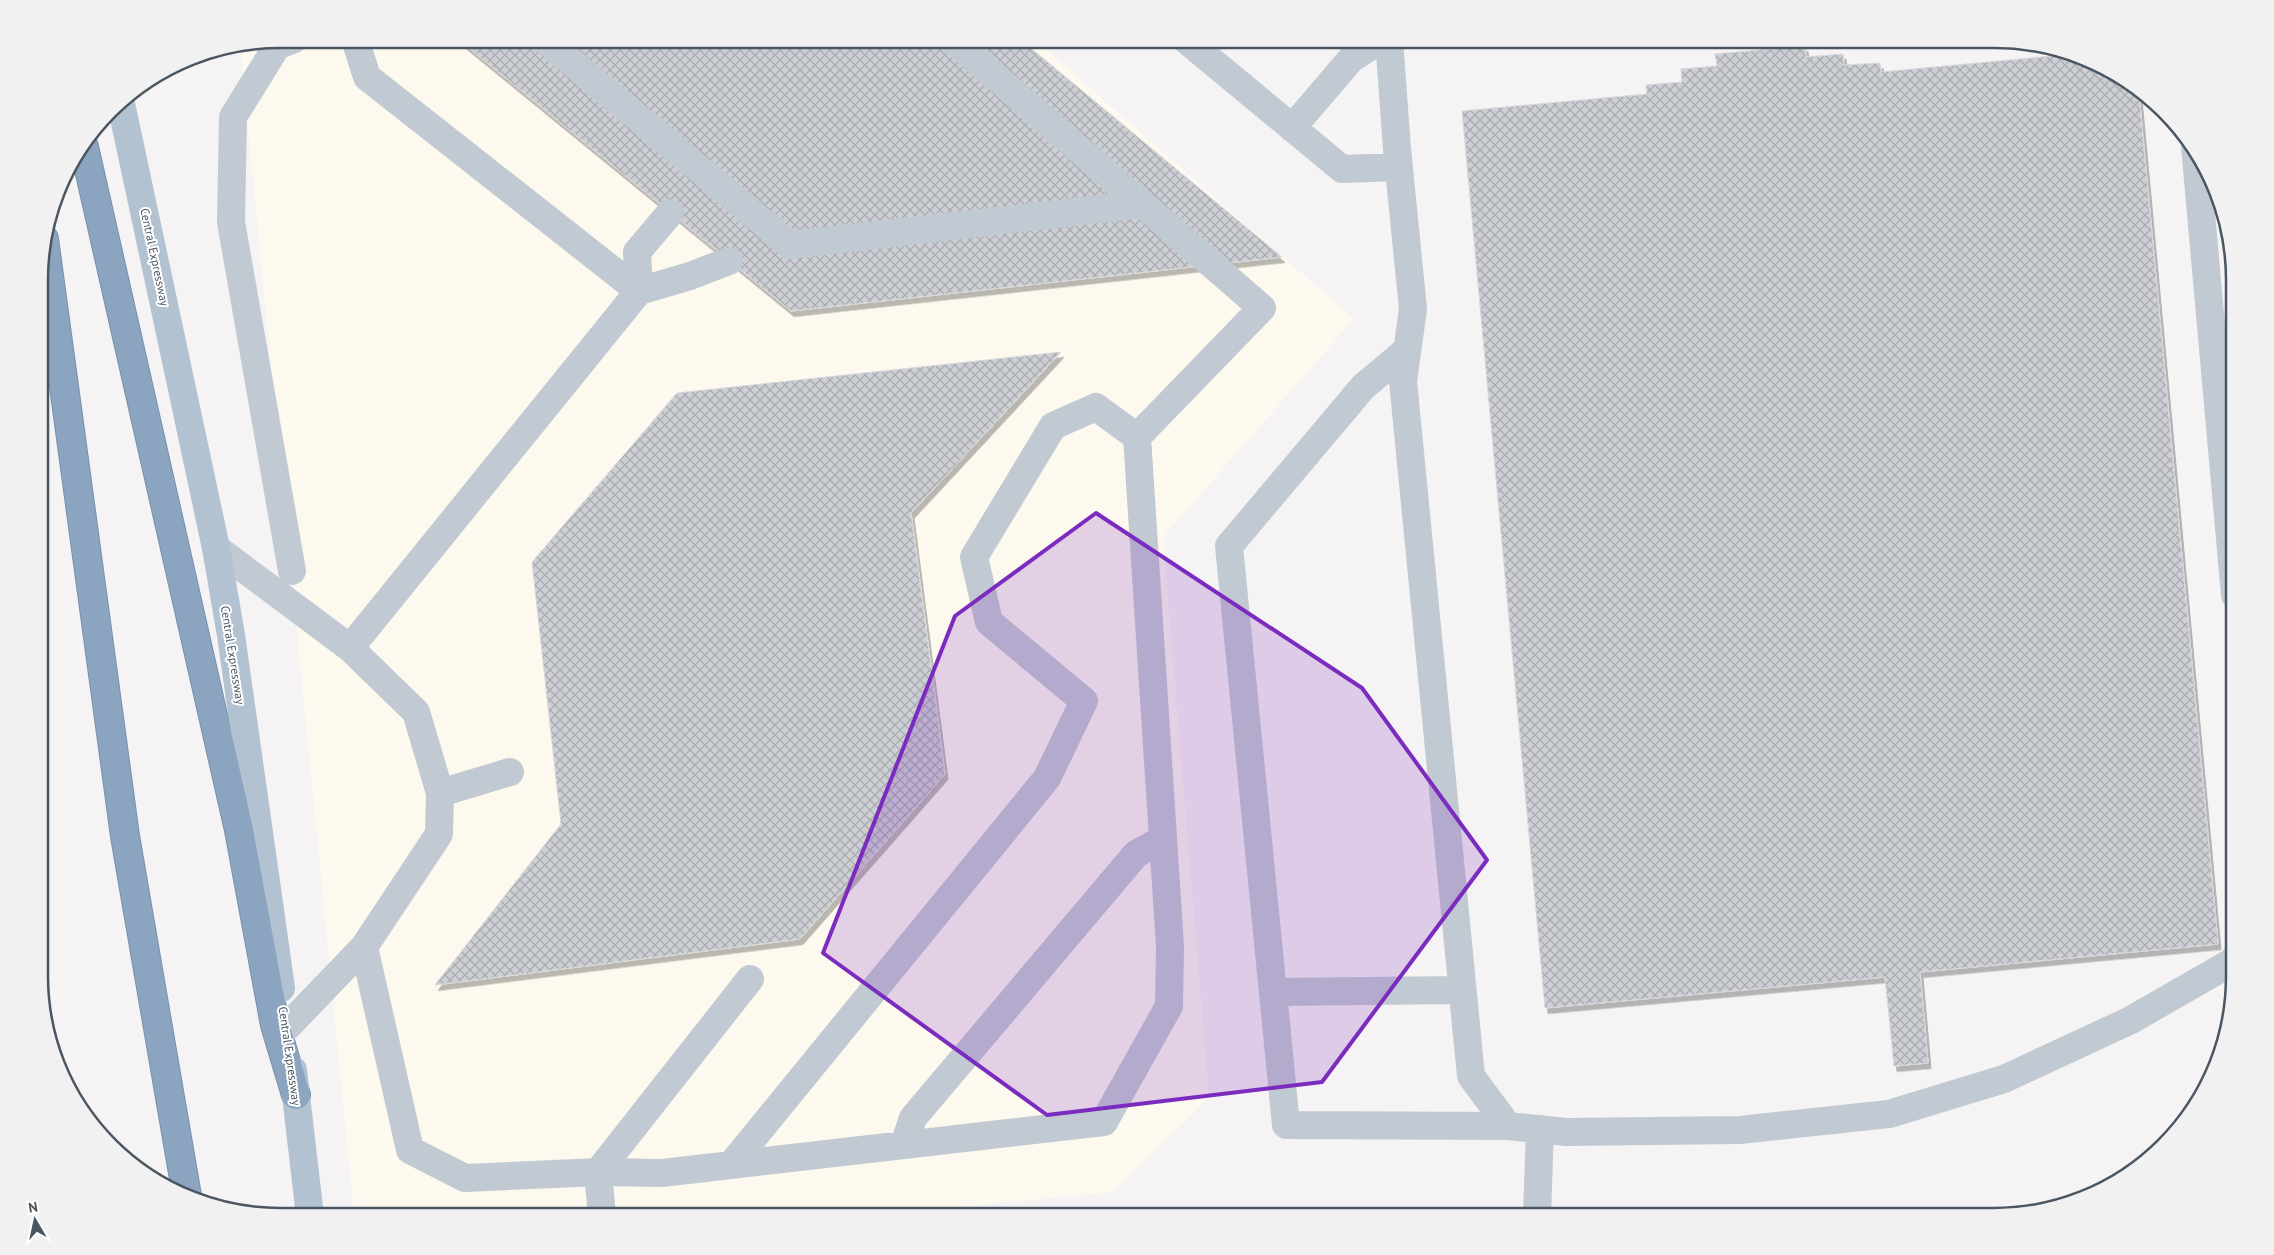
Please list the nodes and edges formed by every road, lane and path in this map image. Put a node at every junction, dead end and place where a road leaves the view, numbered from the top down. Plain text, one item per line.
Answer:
1 (277, 48) edge
2 (358, 48) edge
3 (555, 48) edge
4 (962, 48) edge
5 (1196, 48) edge
6 (1368, 48) edge
7 (1390, 48) edge
8 (122, 109) edge
9 (1292, 128) junction
10 (85, 153) edge
11 (1399, 167) junction
12 (2197, 168) edge
13 (1143, 204) junction
14 (670, 213) dead end
15 (729, 261) dead end
16 (48, 268) edge
17 (639, 291) junction
18 (1407, 350) junction
19 (2226, 424) edge
20 (1137, 437) junction
21 (216, 548) junction
22 (292, 571) dead end
23 (350, 648) junction
24 (510, 772) dead end
25 (440, 793) junction
26 (1163, 839) junction
27 (364, 947) junction
28 (2226, 965) edge
29 (750, 979) dead end
30 (1462, 990) junction
31 (1274, 992) junction
32 (287, 1027) junction
33 (296, 1095) junction
34 (1508, 1126) junction
35 (1540, 1129) junction
36 (904, 1145) junction
37 (731, 1165) junction
38 (598, 1172) junction
39 (186, 1188) edge
40 (309, 1208) edge
41 (601, 1208) edge
42 (1537, 1208) edge

1 - 22 lane
2 - 17 lane
3 - 13 lane
4 - 13 lane
5 - 9 lane
6 - 9 lane
7 - 11 lane
8 - 21 main road, Central Expressway
9 - 11 lane
10 - 33 highway
11 - 18 lane
12 - 19 lane
13 - 20 lane
14 - 17 lane
15 - 17 lane
16 - 39 highway
17 - 23 lane
18 - 30 lane
18 - 31 lane
20 - 26 lane
20 - 37 lane
21 - 23 lane
21 - 32 main road, Central Expressway
23 - 25 lane
24 - 25 lane
25 - 27 lane
26 - 36 lane
26 - 36 lane
27 - 32 lane
27 - 38 lane
28 - 35 lane
29 - 38 lane
30 - 31 lane
30 - 34 lane
31 - 34 lane
32 - 33 main road, Central Expressway
33 - 40 main road, Central Expressway
34 - 35 lane
35 - 42 lane
36 - 37 lane
37 - 38 lane
38 - 41 lane

